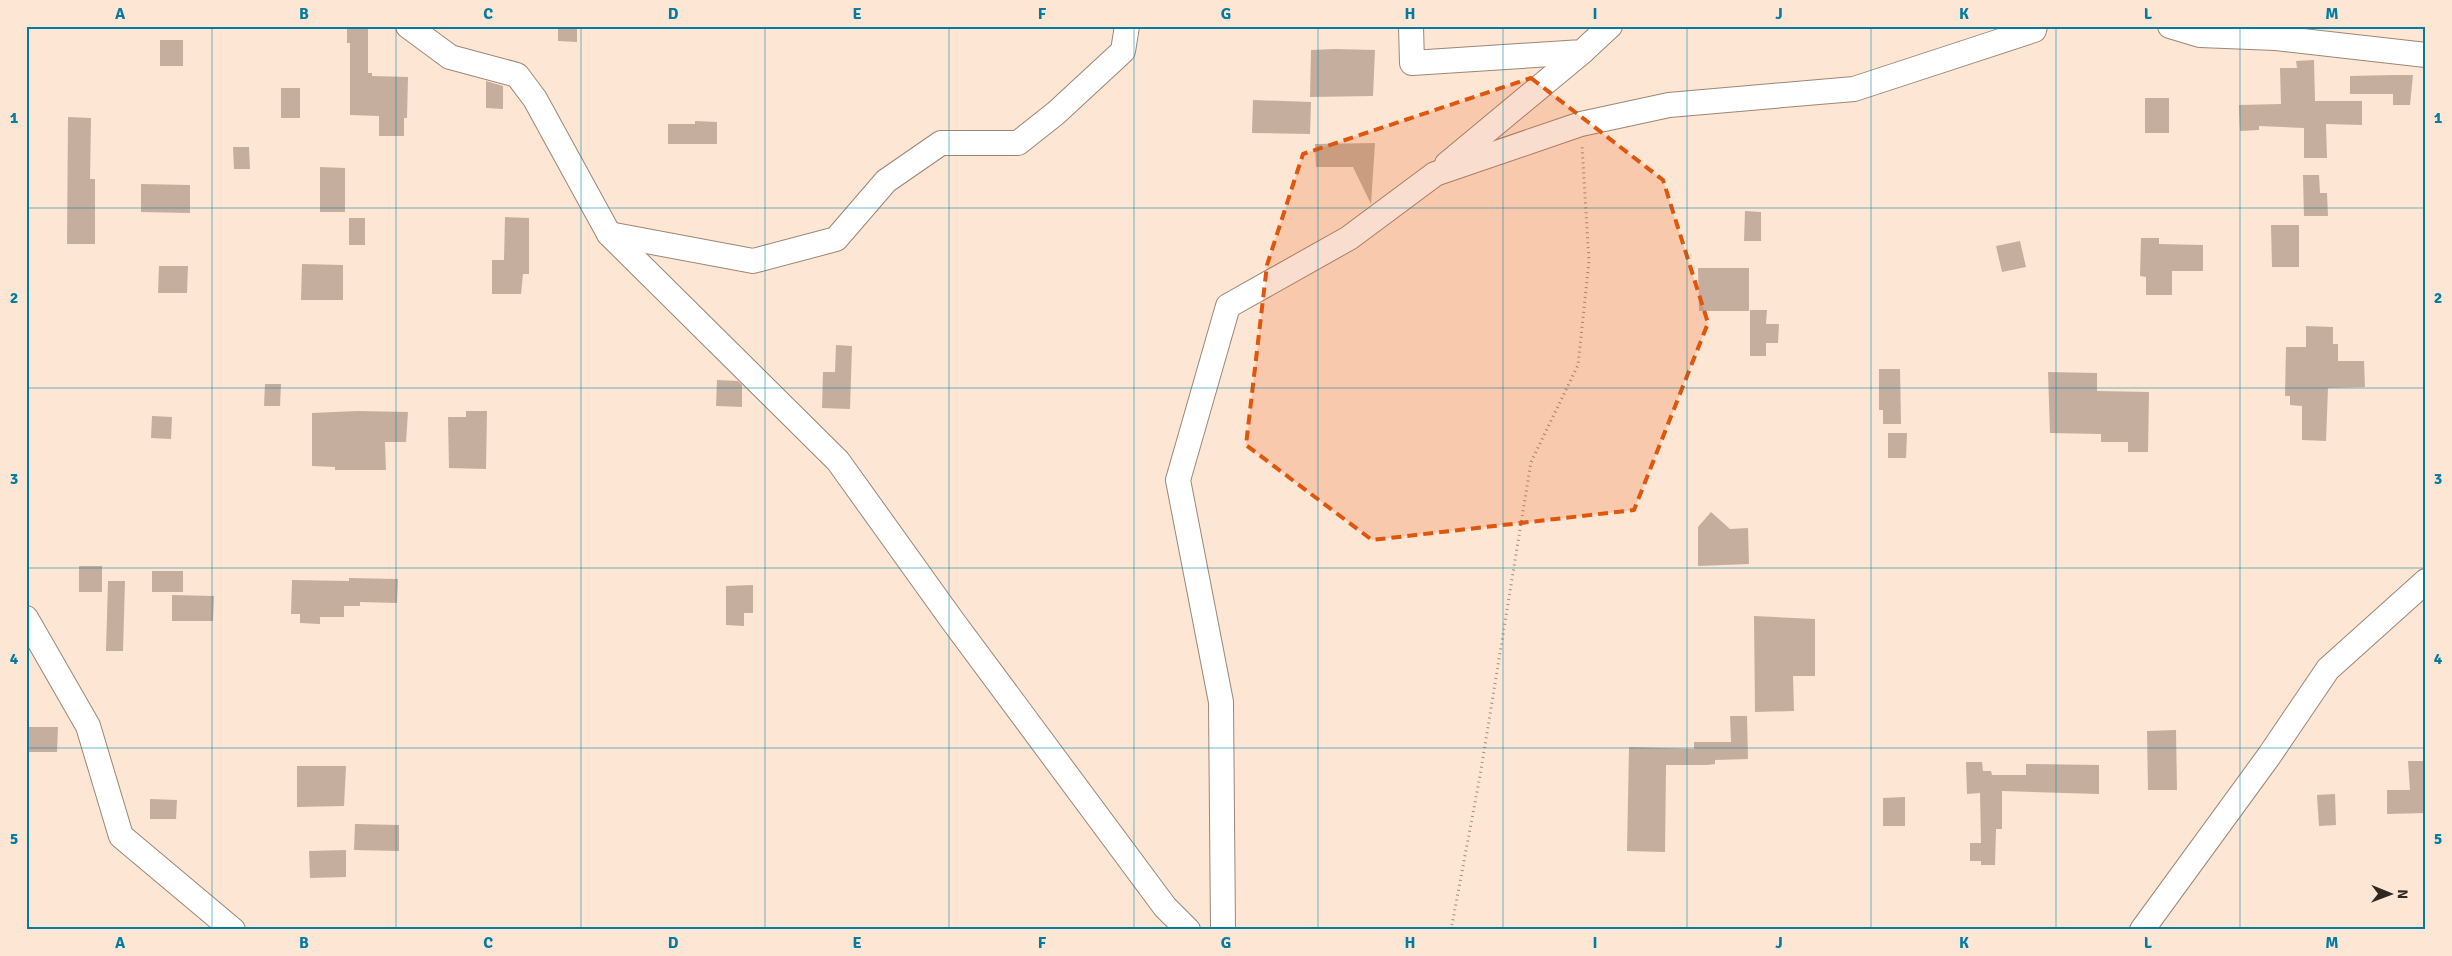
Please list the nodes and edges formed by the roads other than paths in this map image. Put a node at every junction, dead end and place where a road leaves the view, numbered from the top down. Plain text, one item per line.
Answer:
1 (408, 26) edge
2 (1127, 26) edge
3 (1411, 26) edge
4 (1610, 26) edge
5 (2035, 26) edge
6 (2170, 26) edge
7 (2283, 32) edge
8 (1582, 52) junction
9 (2426, 56) edge
10 (1435, 174) junction
11 (609, 234) junction
12 (2426, 581) edge
13 (26, 618) edge
14 (233, 930) edge
15 (1188, 930) edge
16 (1223, 930) edge
17 (2142, 930) edge

1 - 11 street
2 - 11 street
3 - 8 street
4 - 8 street
5 - 10 street
6 - 7 street
7 - 9 street
8 - 10 street
10 - 16 street
11 - 15 street
12 - 17 street
13 - 14 street

